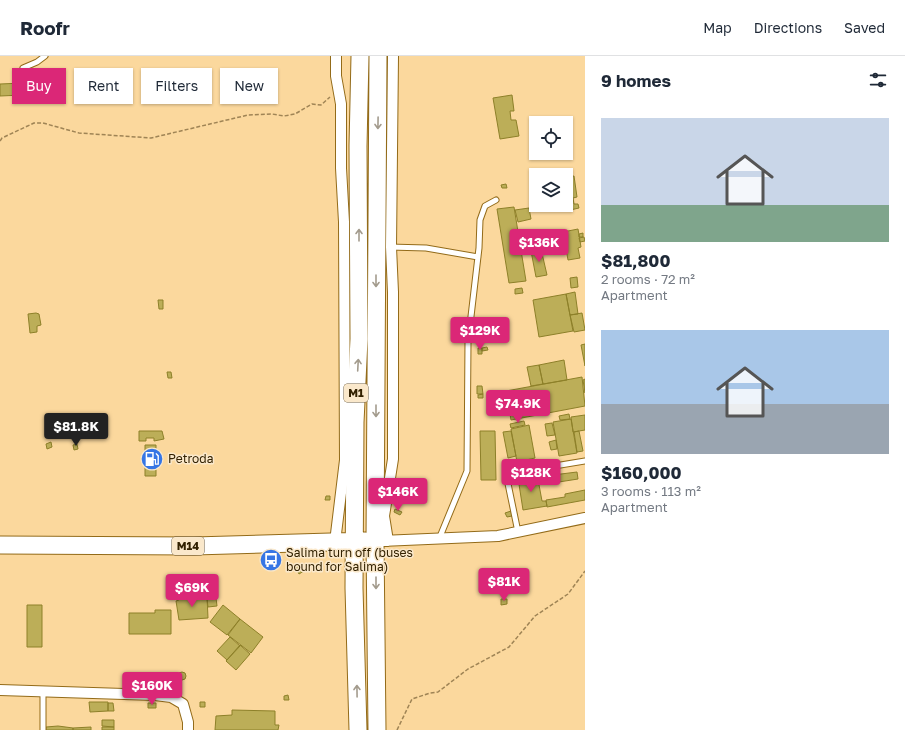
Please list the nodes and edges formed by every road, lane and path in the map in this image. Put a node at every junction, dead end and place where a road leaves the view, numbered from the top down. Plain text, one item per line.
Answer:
1 (45, 56) edge
2 (336, 56) edge
3 (360, 56) edge
4 (378, 56) edge
5 (393, 56) edge
6 (23, 68) dead end
7 (337, 88) junction
8 (0, 141) edge
9 (496, 200) dead end
10 (384, 247) junction
11 (478, 256) junction
12 (585, 461) edge
13 (585, 518) edge
14 (518, 532) junction
15 (438, 540) junction
16 (354, 541) junction
17 (381, 541) junction
18 (335, 542) junction
19 (0, 545) edge
20 (585, 571) edge
21 (0, 690) edge
22 (43, 691) junction
23 (43, 730) edge
24 (188, 730) edge
25 (358, 730) edge
26 (377, 730) edge
27 (397, 730) edge

1 - 6 lane
2 - 7 street
16 -> 3 highway, M1
4 -> 10 highway, M1
5 - 10 street
7 - 8 path
7 - 18 street
9 - 11 lane
10 - 11 lane
10 - 17 highway, M1
11 - 15 lane
12 - 14 lane
13 - 14 street
14 - 15 street
15 - 17 street
16 - 17 highway, M14
16 - 18 highway, M14
25 -> 16 highway, M1
17 -> 26 highway, M1
18 - 19 highway, M14
20 - 27 path
21 - 22 street
22 - 23 lane
22 - 24 street

